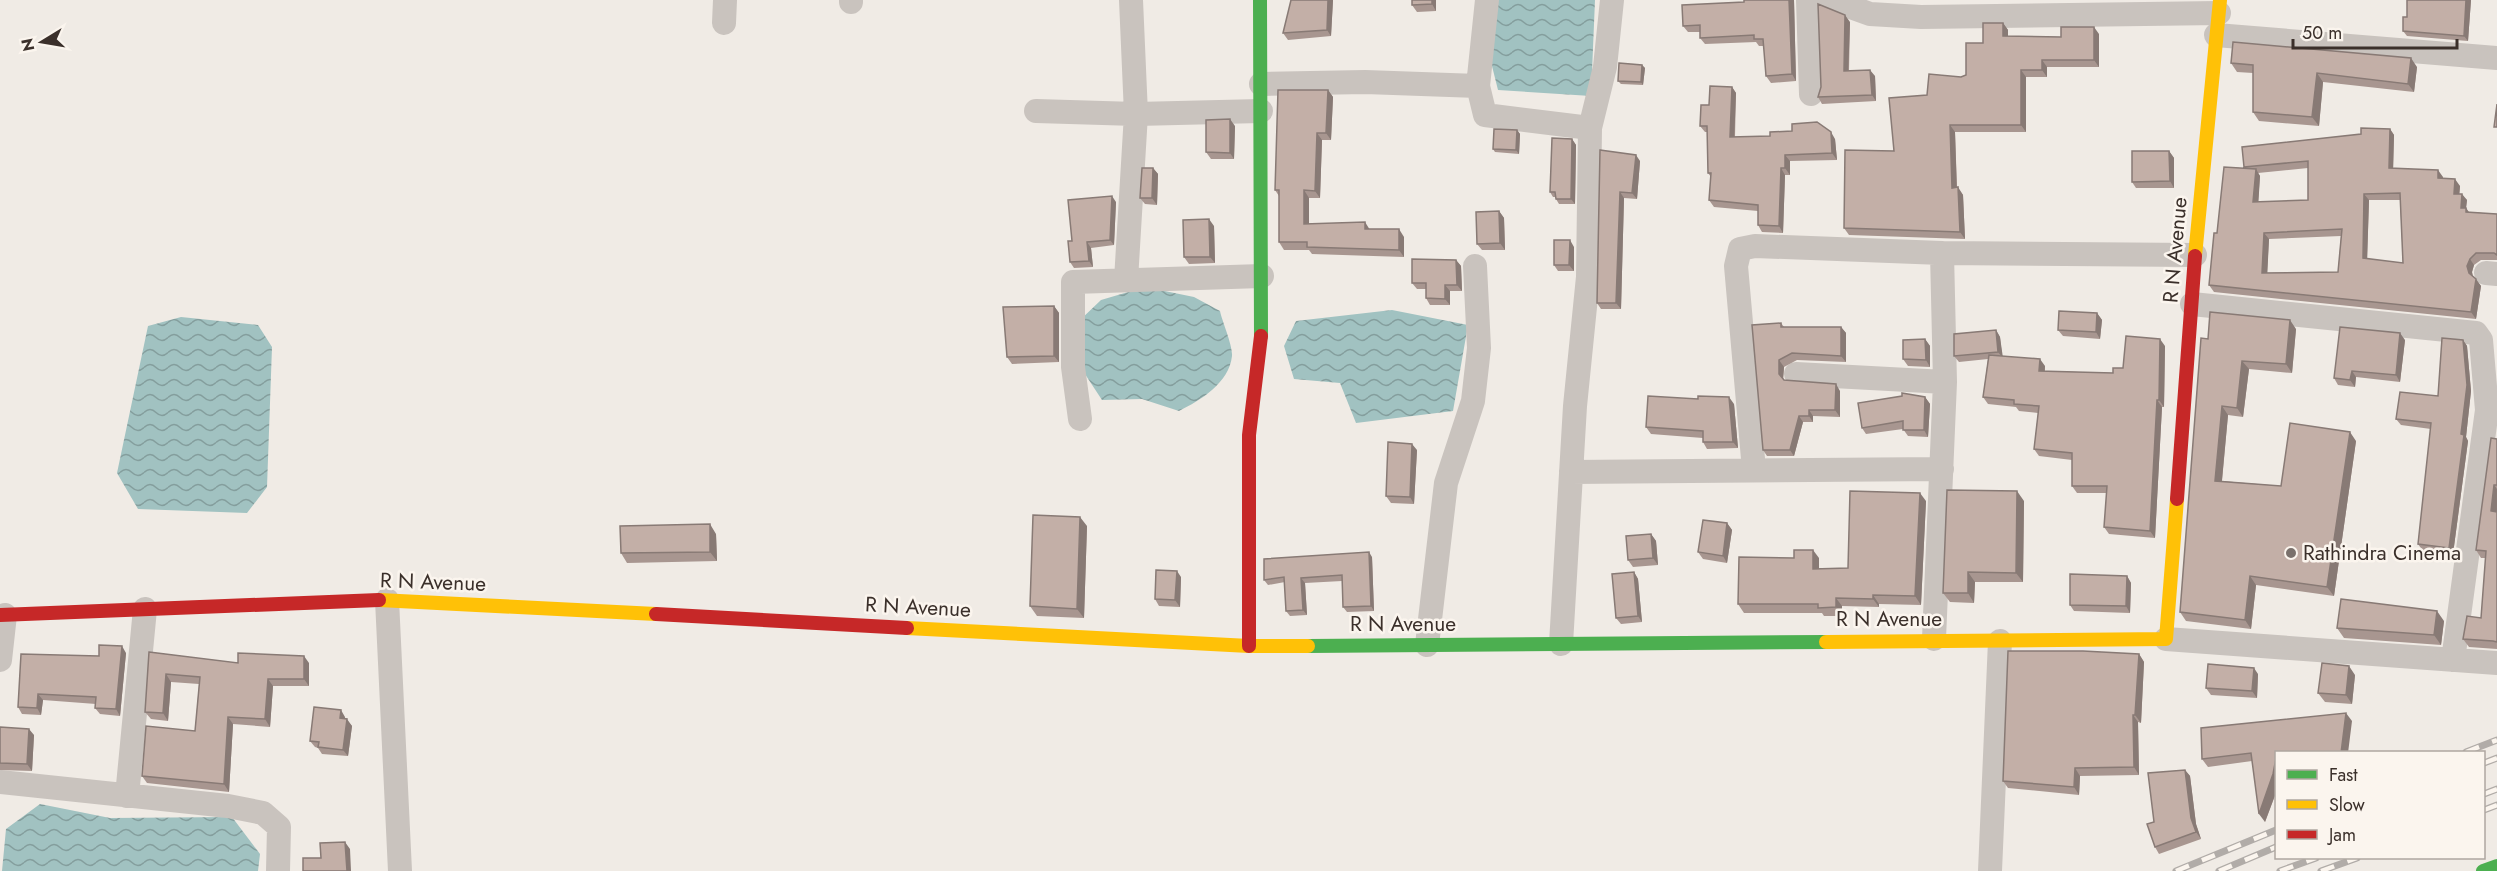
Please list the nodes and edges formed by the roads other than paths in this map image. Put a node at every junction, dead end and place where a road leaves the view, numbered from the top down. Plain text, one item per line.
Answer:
1 (1131, 0) edge
2 (1260, 0) edge
3 (1487, 0) edge
4 (1612, 0) edge
5 (1808, 0) edge
6 (1831, 0) edge
7 (2218, 16) edge
8 (2497, 58) edge
9 (1261, 84) junction
10 (1478, 86) junction
11 (1811, 94) dead end
12 (1036, 111) dead end
13 (1261, 111) junction
14 (1136, 114) junction
15 (1590, 128) junction
16 (1942, 253) junction
17 (2195, 255) junction
18 (1475, 266) dead end
19 (1262, 276) junction
20 (1126, 280) junction
21 (2192, 304) junction
22 (1796, 374) dead end
23 (1945, 382) junction
24 (2492, 411) edge
25 (1080, 419) dead end
26 (1942, 469) junction
27 (1754, 470) junction
28 (1571, 472) junction
29 (387, 600) junction
30 (145, 609) junction
31 (2, 615) edge
32 (1934, 639) junction
33 (2166, 639) junction
34 (2000, 641) junction
35 (1561, 644) junction
36 (1427, 645) junction
37 (1249, 646) junction
38 (0, 660) edge
39 (2453, 660) junction
40 (2497, 663) edge
41 (0, 782) edge
42 (127, 796) junction
43 (2497, 866) edge
44 (278, 871) edge
45 (400, 871) edge
46 (1990, 871) edge
47 (2483, 871) edge

1 - 14 street
2 - 9 main road
3 - 10 street
4 - 15 street
5 - 11 street
6 - 7 street
7 - 8 street
7 - 17 main road, R N Avenue
9 - 10 street
9 - 13 main road
10 - 15 street
12 - 14 street
13 - 14 street
13 - 19 main road
14 - 20 street
15 - 28 street
16 - 17 street
16 - 23 street
16 - 27 street
17 - 21 main road, R N Avenue
18 - 36 street
19 - 20 street
19 - 37 main road
20 - 25 street
21 - 24 street
21 - 33 main road, R N Avenue
22 - 23 street
23 - 26 street
24 - 39 street
26 - 27 street
26 - 32 street
27 - 28 street
28 - 35 street
29 - 30 main road, R N Avenue
29 - 37 main road, R N Avenue
29 - 45 street
30 - 31 main road, R N Avenue
30 - 42 street
31 - 38 street
32 - 34 main road, R N Avenue
32 - 35 main road, R N Avenue
33 - 34 main road, R N Avenue
33 - 39 street
34 - 46 street
35 - 36 main road, R N Avenue
36 - 37 main road, R N Avenue
39 - 40 street
41 - 42 street
42 - 44 street
43 - 47 main road

